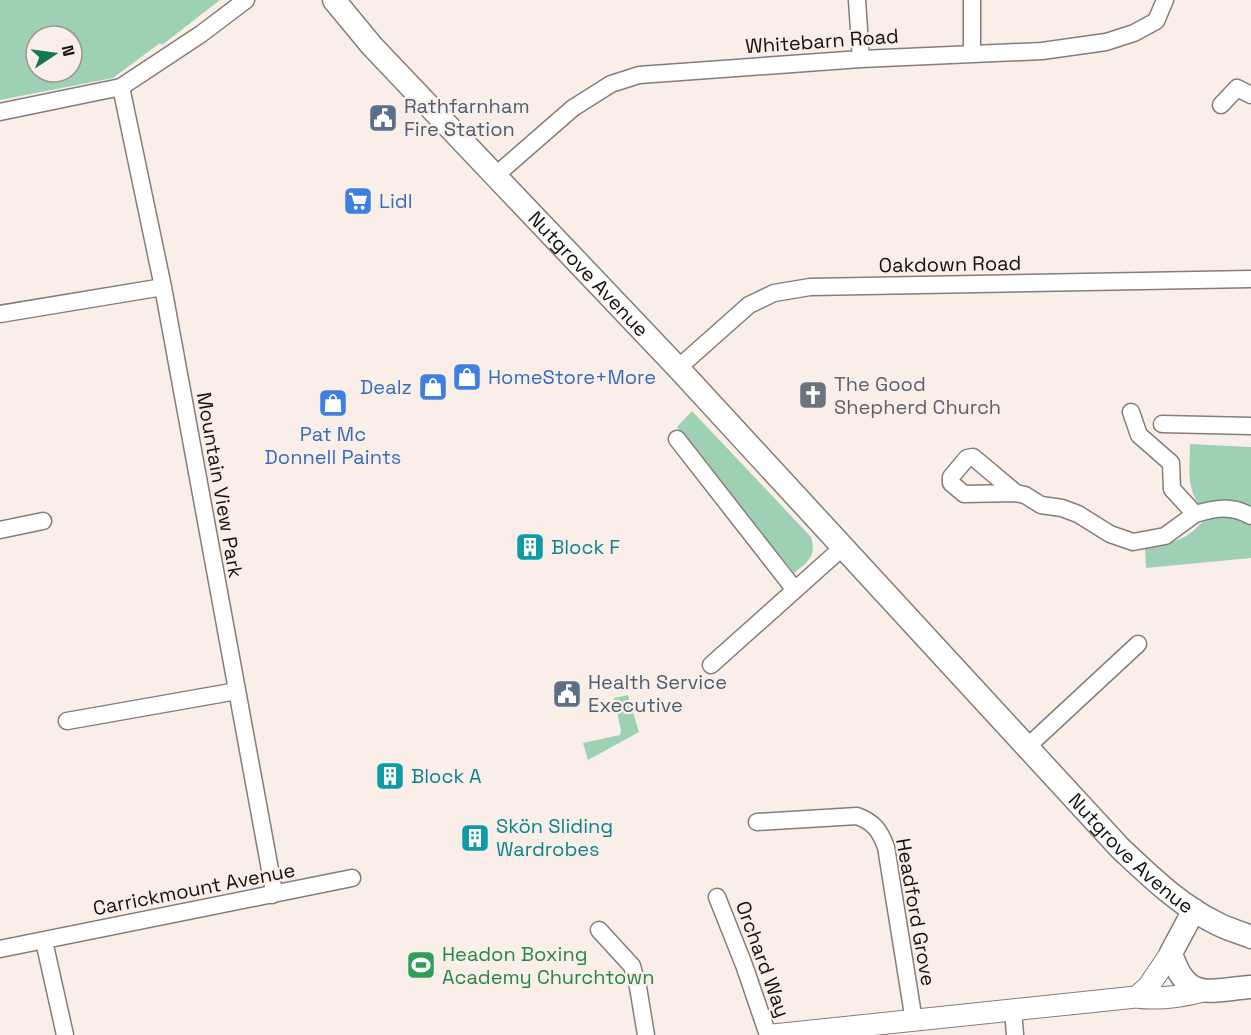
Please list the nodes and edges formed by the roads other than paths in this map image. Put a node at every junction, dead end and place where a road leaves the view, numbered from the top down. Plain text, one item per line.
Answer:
1 (246, 0) edge
2 (334, 0) edge
3 (857, 0) edge
4 (972, 0) edge
5 (1165, 0) edge
6 (972, 53) junction
7 (861, 59) junction
8 (121, 87) junction
9 (1251, 95) edge
10 (1221, 105) dead end
11 (0, 112) edge
12 (496, 175) junction
13 (1251, 279) edge
14 (163, 287) junction
15 (0, 314) edge
16 (678, 368) junction
17 (1131, 412) dead end
18 (1162, 424) dead end
19 (1251, 426) edge
20 (677, 440) dead end
21 (1016, 493) dead end
22 (1195, 514) junction
23 (1251, 516) edge
24 (43, 522) dead end
25 (0, 530) edge
26 (843, 547) junction
27 (795, 590) junction
28 (1138, 644) dead end
29 (711, 665) dead end
30 (237, 691) junction
31 (67, 721) dead end
32 (1028, 747) junction
33 (757, 822) dead end
34 (352, 878) dead end
35 (272, 895) junction
36 (717, 897) dead end
37 (1194, 910) junction
38 (598, 930) dead end
39 (1251, 937) edge
40 (44, 941) junction
41 (0, 949) edge
42 (1171, 953) junction
43 (1251, 987) edge
44 (1203, 991) junction
45 (1136, 997) junction
46 (1013, 1010) junction
47 (914, 1020) junction
48 (65, 1035) edge
49 (646, 1035) edge
50 (768, 1035) edge
51 (773, 1035) edge
52 (1016, 1035) edge

1 - 8 street
2 - 12 main road, Nutgrove Avenue
3 - 7 street
4 - 6 street
5 - 6 street, Whitebarn Road
6 - 7 street, Whitebarn Road
7 - 12 street, Whitebarn Road
8 - 11 street
8 - 14 street, Mountain View Park
9 - 10 street
12 - 16 main road, Nutgrove Avenue
13 - 16 street, Oakdown Road
14 - 15 street
14 - 30 street, Mountain View Park
16 - 26 main road, Nutgrove Avenue
17 - 22 street
18 - 19 street
20 - 27 street
21 - 22 street
22 - 23 street
24 - 25 street
26 - 27 street
26 - 32 main road, Nutgrove Avenue
27 - 29 street
28 - 32 street
30 - 31 street
30 - 35 street, Mountain View Park
32 - 37 main road, Nutgrove Avenue
33 - 47 street, Headford Grove
34 - 35 street, Carrickmount Avenue
35 - 40 street, Carrickmount Avenue
36 - 50 street, Orchard Way
37 - 39 main road, Nutgrove Avenue
37 - 42 main road
38 - 49 street
40 - 41 street, Carrickmount Avenue
40 - 48 street
42 - 44 main road
42 - 45 street
43 - 44 main road
44 - 45 street
45 - 46 street
46 - 47 street
46 - 52 street
47 - 51 street

